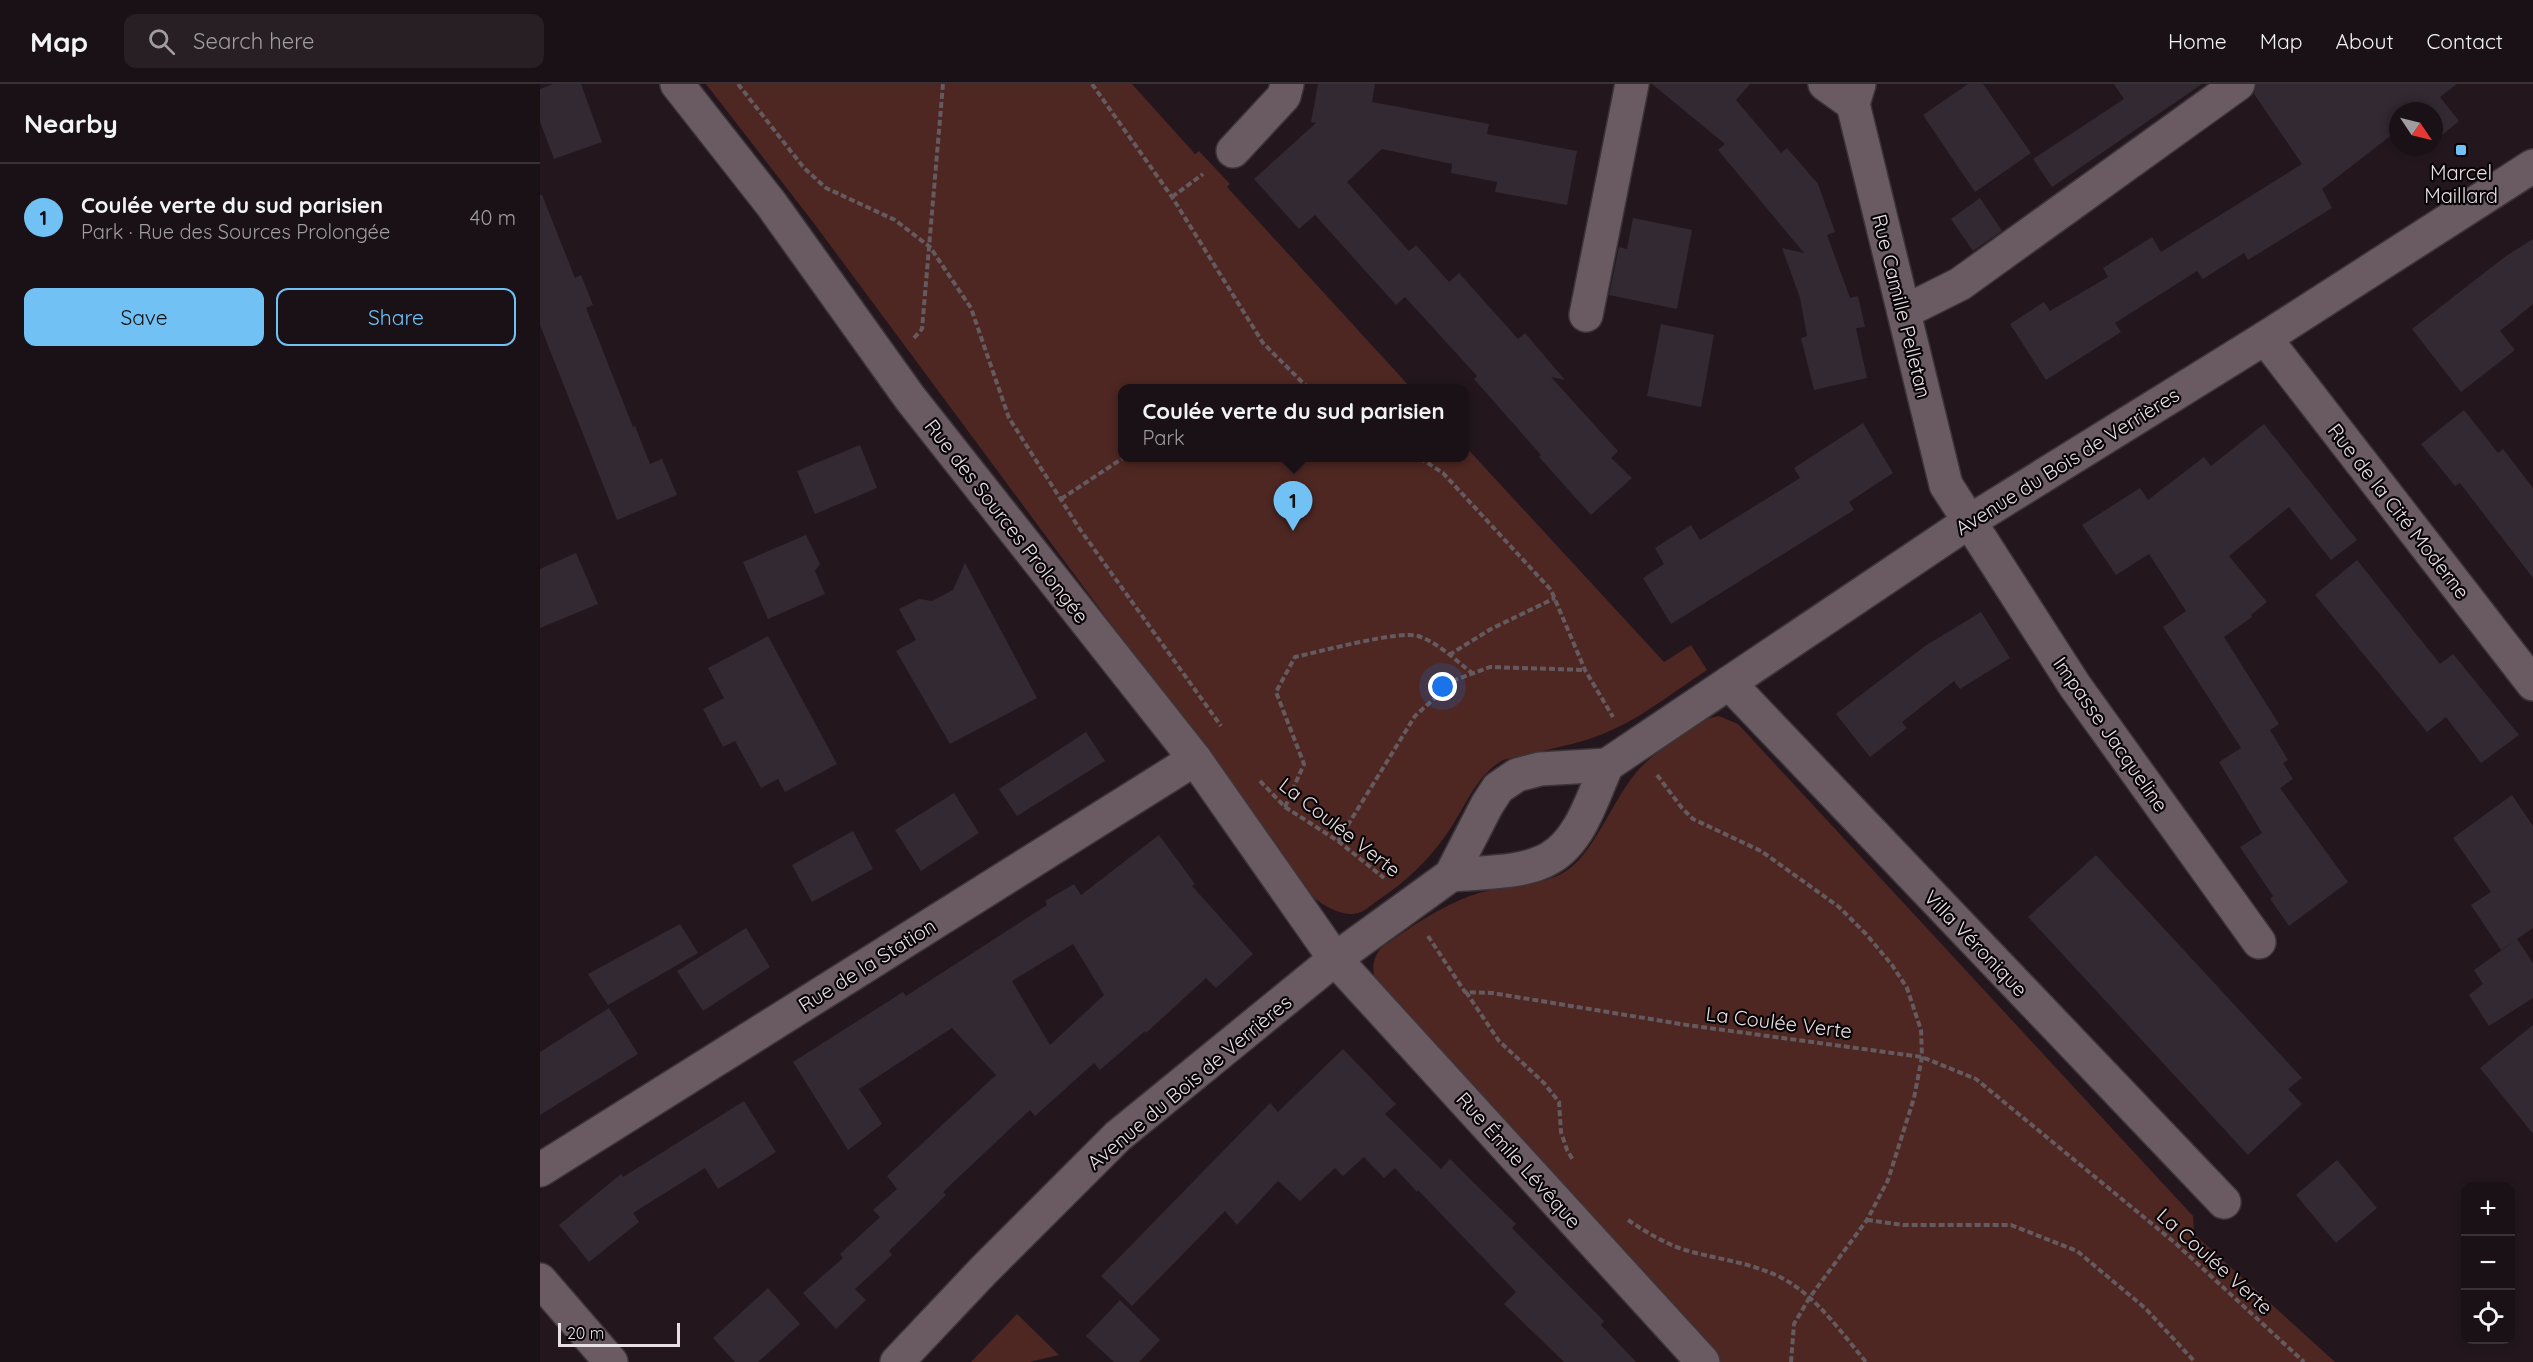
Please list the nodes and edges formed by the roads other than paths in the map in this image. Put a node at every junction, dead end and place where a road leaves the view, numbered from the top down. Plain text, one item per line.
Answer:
1 (677, 84) edge
2 (1287, 84) edge
3 (1632, 84) edge
4 (1825, 84) edge
5 (2238, 84) edge
6 (1856, 94) edge
7 (1233, 151) dead end
8 (2533, 165) edge
9 (1904, 312) junction
10 (1586, 315) dead end
11 (2265, 338) junction
12 (1971, 521) junction
13 (1729, 683) junction
14 (2533, 684) edge
15 (1194, 759) junction
16 (1607, 765) junction
17 (1451, 875) junction
18 (2259, 942) dead end
19 (1335, 959) junction
20 (540, 1170) edge
21 (2224, 1202) dead end
22 (540, 1280) edge
23 (611, 1362) edge
24 (897, 1362) edge
25 (1703, 1362) edge

1 - 15 street, Rue des Sources Prolongée
2 - 7 street
3 - 10 street
4 - 6 street
5 - 9 street
6 - 9 street, Rue Camille Pelletan
8 - 11 street, Avenue du Bois de Verrières
9 - 12 street, Rue Camille Pelletan
11 - 12 street, Avenue du Bois de Verrières
11 - 14 street, Rue de la Cité Moderne
12 - 13 street, Avenue du Bois de Verrières
12 - 18 street, Impasse Jacqueline
13 - 16 street, Avenue du Bois de Verrières
13 - 21 street, Villa Véronique
15 - 19 street, Rue des Sources Prolongée
15 - 20 street, Rue de la Station
16 - 17 street
16 - 17 street
17 - 19 street, Avenue du Bois de Verrières
19 - 24 street, Avenue du Bois de Verrières
19 - 25 street, Rue Émile Lévêque
22 - 23 street

